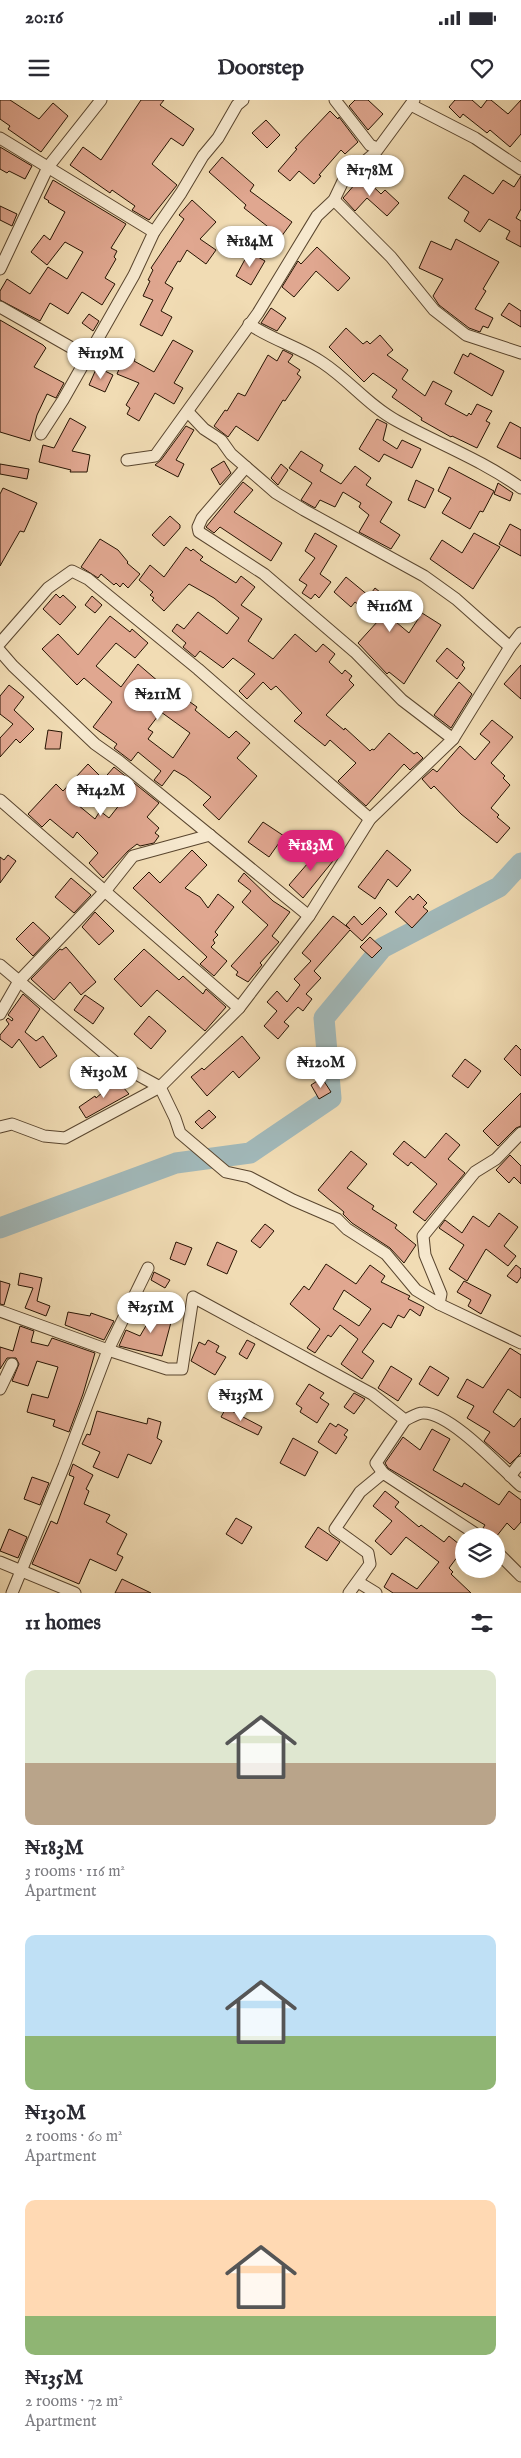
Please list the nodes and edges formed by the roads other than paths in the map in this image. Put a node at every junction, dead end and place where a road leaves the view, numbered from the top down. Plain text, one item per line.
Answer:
1 (101, 100) edge
2 (243, 100) edge
3 (336, 100) edge
4 (413, 102) edge
5 (0, 138) edge
6 (377, 148) junction
7 (48, 167) junction
8 (521, 169) edge
9 (334, 200) junction
10 (154, 232) junction
11 (0, 269) edge
12 (0, 307) edge
13 (249, 324) junction
14 (89, 352) junction
15 (521, 353) edge
16 (188, 412) junction
17 (41, 434) dead end
18 (127, 460) dead end
19 (246, 467) junction
20 (521, 488) edge
21 (521, 633) edge
22 (0, 643) edge
23 (510, 646) junction
24 (0, 650) edge
25 (453, 739) junction
26 (0, 800) edge
27 (370, 819) junction
28 (210, 835) junction
29 (106, 890) junction
30 (309, 916) junction
31 (0, 965) edge
32 (19, 981) junction
33 (239, 1008) junction
34 (0, 1014) edge
35 (160, 1087) junction
36 (0, 1127) edge
37 (521, 1132) edge
38 (148, 1268) dead end
39 (439, 1304) junction
40 (0, 1311) edge
41 (521, 1343) edge
42 (108, 1350) junction
43 (12, 1364) dead end
44 (0, 1389) edge
45 (405, 1420) junction
46 (521, 1462) edge
47 (383, 1473) junction
48 (510, 1476) junction
49 (521, 1486) edge
50 (466, 1528) edge
51 (505, 1560) edge
52 (0, 1562) edge
53 (21, 1570) junction
54 (521, 1576) edge
55 (358, 1582) junction
56 (12, 1593) edge
57 (75, 1593) edge
58 (349, 1593) edge
59 (376, 1593) edge

1 - 7 street
2 - 10 street
3 - 6 street
4 - 6 street
4 - 8 street
5 - 7 street
6 - 9 street
7 - 10 street
7 - 11 street
9 - 13 street
9 - 15 street
10 - 14 street
12 - 14 street
13 - 16 street
13 - 20 street
14 - 17 street
16 - 18 street
16 - 19 street
19 - 23 street
19 - 25 street
21 - 23 street
22 - 27 street
23 - 25 street
24 - 28 street
25 - 27 street
26 - 29 street
27 - 30 street
28 - 29 street
28 - 30 street
29 - 32 street
29 - 33 street
30 - 33 street
31 - 32 street
32 - 34 street
32 - 35 street
33 - 35 street
35 - 36 street
35 - 39 street
37 - 39 street
38 - 42 street
39 - 41 street
40 - 42 street
42 - 45 street
42 - 53 street
43 - 44 street
45 - 47 street
45 - 48 street
46 - 48 street
47 - 50 street
47 - 55 street
48 - 49 street
51 - 54 street
52 - 53 street
53 - 56 street
53 - 57 street
55 - 58 street
55 - 59 street

